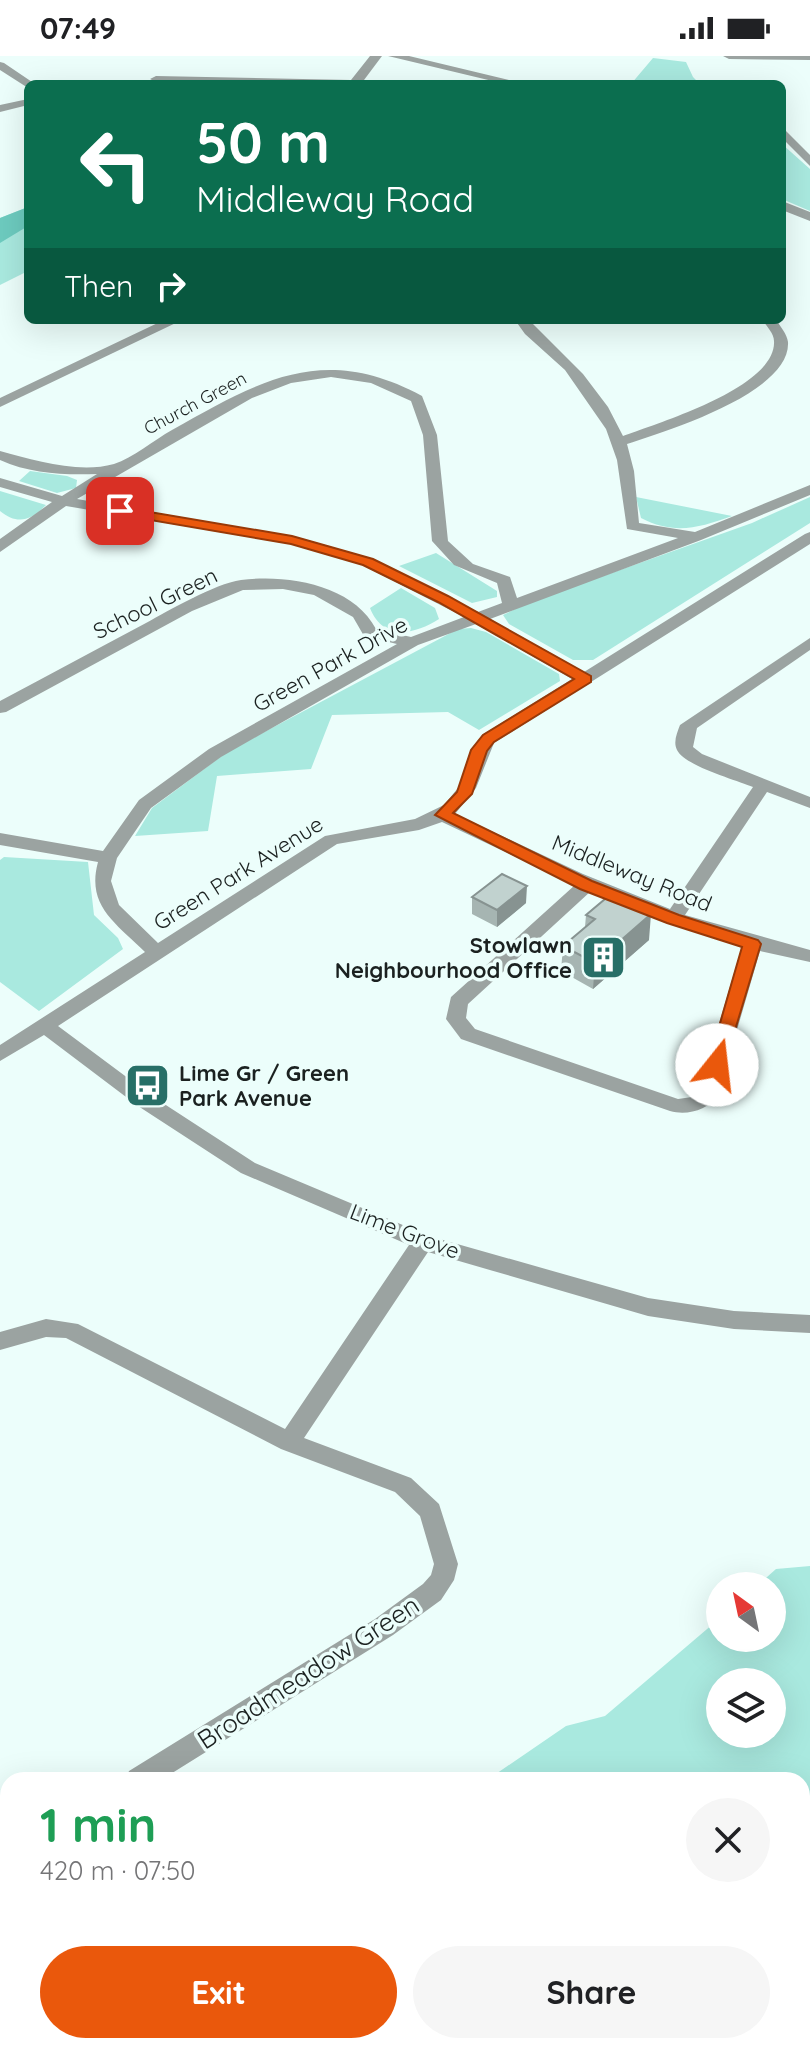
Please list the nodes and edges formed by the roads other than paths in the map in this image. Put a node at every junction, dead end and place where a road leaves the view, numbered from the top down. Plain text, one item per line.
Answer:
1 (376, 56) edge
2 (394, 56) edge
3 (729, 56) edge
4 (810, 57) edge
5 (0, 65) edge
6 (156, 79) dead end
7 (172, 80) edge
8 (357, 80) edge
9 (502, 80) edge
10 (24, 81) edge
11 (24, 103) edge
12 (0, 109) edge
13 (786, 135) edge
14 (810, 162) edge
15 (786, 207) edge
16 (810, 217) edge
17 (167, 324) edge
18 (524, 324) edge
19 (771, 324) edge
20 (0, 403) edge
21 (620, 442) junction
22 (0, 455) edge
23 (118, 467) junction
24 (0, 482) edge
25 (810, 490) edge
26 (63, 501) junction
27 (632, 526) junction
28 (696, 537) junction
29 (810, 537) edge
30 (1, 541) edge
31 (618, 566) junction
32 (575, 580) junction
33 (517, 581) junction
34 (510, 603) junction
35 (475, 617) junction
36 (370, 633) junction
37 (412, 642) junction
38 (810, 643) edge
39 (360, 672) junction
40 (585, 679) junction
41 (0, 708) edge
42 (762, 786) junction
43 (810, 803) edge
44 (443, 815) junction
45 (0, 839) edge
46 (108, 858) junction
47 (586, 885) junction
48 (673, 919) junction
49 (752, 944) junction
50 (157, 953) junction
51 (810, 956) edge
52 (45, 1026) junction
53 (0, 1054) edge
54 (423, 1242) junction
55 (810, 1324) edge
56 (0, 1341) edge
57 (289, 1442) junction
58 (151, 1772) edge

1 - 8 street
2 - 9 street
3 - 4 street
5 - 10 street
6 - 7 street
11 - 12 street
13 - 14 street
15 - 16 street
17 - 20 street
18 - 21 street
19 - 21 street
21 - 27 street
22 - 23 street
23 - 26 street, Church Green
23 - 33 street, Church Green
24 - 26 street
25 - 28 street, Green Park Drive
26 - 30 street
26 - 35 street
27 - 28 street
27 - 31 street
28 - 31 street, Green Park Drive
29 - 40 street
31 - 32 street, Green Park Drive
32 - 33 street, Church Green
32 - 34 street, Green Park Drive
33 - 34 street
34 - 35 street, Green Park Drive
35 - 37 street, Green Park Drive
35 - 40 street
36 - 37 street
36 - 39 street
36 - 41 street, School Green
37 - 39 street, Green Park Drive
38 - 42 street
39 - 46 street, Green Park Drive
40 - 44 street
42 - 43 street
42 - 48 street
44 - 47 street, Middleway Road
44 - 50 street, Green Park Avenue
45 - 46 street
46 - 50 street
47 - 48 street, Middleway Road
47 - 49 street
48 - 49 street, Middleway Road
49 - 51 street, Middleway Road
50 - 52 street, Green Park Avenue
52 - 53 street, Green Park Avenue
52 - 54 street, Lime Grove
54 - 55 street, Lime Grove
54 - 57 street
56 - 57 street, Broadmeadow Green
57 - 58 street, Broadmeadow Green

